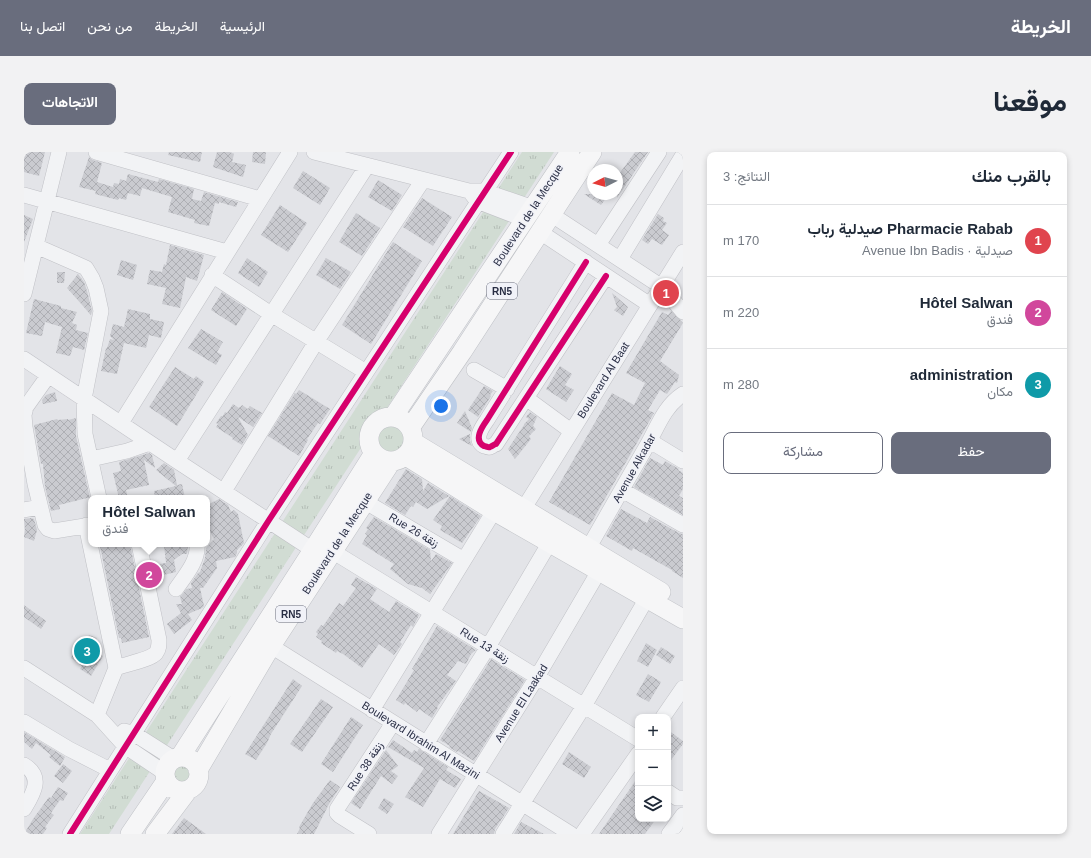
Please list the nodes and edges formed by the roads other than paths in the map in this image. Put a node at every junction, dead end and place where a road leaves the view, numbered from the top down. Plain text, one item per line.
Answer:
1 (59, 152) edge
2 (96, 152) edge
3 (290, 152) edge
4 (314, 152) edge
5 (511, 152) edge
6 (570, 152) edge
7 (592, 152) edge
8 (659, 152) edge
9 (683, 155) edge
10 (367, 166) junction
11 (423, 180) junction
12 (24, 195) edge
13 (477, 195) junction
14 (260, 199) junction
15 (47, 201) junction
16 (530, 214) junction
17 (552, 215) junction
18 (540, 232) junction
19 (598, 245) junction
20 (36, 246) junction
21 (227, 252) junction
22 (683, 252) edge
23 (620, 259) junction
24 (586, 262) junction
25 (212, 275) junction
26 (606, 276) junction
27 (662, 287) junction
28 (24, 294) edge
29 (650, 305) junction
30 (683, 312) edge
31 (271, 314) junction
32 (316, 342) junction
33 (24, 359) edge
34 (474, 370) dead end
35 (366, 372) junction
36 (48, 376) junction
37 (507, 389) junction
38 (683, 394) edge
39 (526, 398) junction
40 (84, 399) junction
41 (393, 417) junction
42 (122, 424) junction
43 (571, 431) junction
44 (650, 441) junction
45 (150, 443) junction
46 (405, 447) junction
47 (374, 453) junction
48 (91, 459) junction
49 (177, 461) junction
50 (683, 461) edge
51 (30, 486) edge
52 (622, 490) junction
53 (224, 491) junction
54 (98, 495) edge
55 (364, 501) junction
56 (40, 507) junction
57 (524, 508) junction
58 (24, 510) edge
59 (494, 511) junction
60 (269, 520) junction
61 (88, 525) edge
62 (683, 525) edge
63 (550, 542) junction
64 (92, 547) edge
65 (140, 547) edge
66 (197, 547) edge
67 (590, 547) junction
68 (323, 550) junction
69 (464, 560) junction
70 (599, 571) junction
71 (176, 589) dead end
72 (647, 598) junction
73 (683, 605) edge
74 (432, 612) junction
75 (683, 619) edge
76 (271, 646) junction
77 (488, 647) junction
78 (24, 668) edge
79 (116, 668) junction
80 (537, 677) junction
81 (683, 688) edge
82 (584, 706) junction
83 (372, 710) junction
84 (665, 714) edge
85 (97, 715) junction
86 (24, 722) edge
87 (393, 723) junction
88 (635, 737) edge
89 (129, 739) junction
90 (426, 744) junction
91 (635, 763) edge
92 (24, 765) edge
93 (171, 767) junction
94 (110, 770) junction
95 (198, 770) junction
96 (476, 775) junction
97 (188, 790) junction
98 (522, 804) junction
99 (24, 809) edge
100 (683, 815) edge
101 (359, 832) edge
102 (70, 834) edge
103 (130, 834) edge
104 (155, 834) edge
105 (439, 834) edge
106 (502, 834) edge
107 (571, 834) edge
108 (582, 834) edge
109 (669, 834) edge

1 - 15 street
2 - 14 street
3 - 14 street
4 - 10 street
5 - 13 street
6 - 16 main road, Boulevard de la Mecque / RN5
7 - 17 main road, Boulevard de la Mecque / RN5
8 - 19 street
9 - 23 street
10 - 11 street
10 - 31 street
11 - 13 street
11 - 32 street
12 - 15 street
13 - 16 street
13 - 35 street
14 - 21 street
15 - 20 street
15 - 21 street
16 - 41 main road, Boulevard de la Mecque / RN5
17 - 18 main road, Boulevard de la Mecque / RN5
17 - 19 street
18 - 24 street
18 - 46 main road, Boulevard de la Mecque / RN5
19 - 23 street
20 - 28 street
20 - 40 street
21 - 25 street
22 - 27 street, Boulevard Al Baat
23 - 27 street
24 - 26 street
24 - 37 street
25 - 31 street
25 - 42 street
26 - 29 street
26 - 39 street
27 - 29 street, Boulevard Al Baat
27 - 30 street
29 - 43 street, Boulevard Al Baat
31 - 32 street
31 - 49 street
32 - 35 street
32 - 53 street
33 - 36 street, Rue 13 زنقة
34 - 37 street
35 - 60 street
36 - 40 street, Rue 13 زنقة
36 - 51 street
37 - 39 street
38 - 44 street, Avenue Alkadar
39 - 43 street
40 - 42 street, Rue 13 زنقة
40 - 48 street
41 - 46 main road
41 - 47 main road
42 - 45 street, Rue 13 زنقة
43 - 57 street, Boulevard Al Baat
44 - 50 street
44 - 52 street, Avenue Alkadar
45 - 48 street
45 - 49 street, Rue 13 زنقة
46 - 47 main road
46 - 55 main road, Boulevard de la Mecque / RN5
46 - 57 main road
46 - 59 main road
47 - 68 main road, Boulevard de la Mecque / RN5
48 - 54 street
49 - 53 street, Rue 13 زنقة
51 - 56 street
52 - 62 street
52 - 67 street, Avenue Alkadar
53 - 60 street, Rue 13 زنقة
55 - 68 main road, Boulevard de la Mecque / RN5
55 - 69 street, Rue 26 زنقة
56 - 58 street
56 - 61 street
57 - 67 main road
59 - 63 main road
59 - 69 street
60 - 68 street, Rue 13 زنقة
60 - 89 street
63 - 70 main road
63 - 77 street
64 - 79 street
65 - 79 street
66 - 71 street
67 - 73 main road
68 - 74 street, Rue 13 زنقة
68 - 76 main road, Boulevard de la Mecque / RN5
68 - 93 main road, Boulevard de la Mecque / RN5
69 - 74 street
70 - 72 main road
70 - 80 street, Avenue El Laakad
72 - 75 main road
72 - 82 street
74 - 77 street, Rue 13 زنقة
74 - 83 street
76 - 83 street, Boulevard Ibrahim Al Mazini
76 - 95 main road, Boulevard de la Mecque / RN5
77 - 80 street, Rue 13 زنقة
77 - 90 street
78 - 85 street
79 - 85 street
80 - 82 street, Rue 13 زنقة
80 - 96 street, Avenue El Laakad
81 - 84 street
82 - 88 street, Rue 13 زنقة
82 - 98 street
83 - 87 street, Boulevard Ibrahim Al Mazini
85 - 89 street
86 - 94 street
87 - 90 street, Boulevard Ibrahim Al Mazini
87 - 101 street, Rue 38 زنقة
89 - 93 street
89 - 94 street
90 - 96 street, Boulevard Ibrahim Al Mazini
91 - 108 street
92 - 99 street
93 - 95 main road
93 - 97 main road
93 - 103 main road, Boulevard de la Mecque / RN5
94 - 102 street
95 - 97 main road, RN5
96 - 98 street, Boulevard Ibrahim Al Mazini
96 - 105 street, Avenue El Laakad
97 - 104 main road, RN5
98 - 106 street
98 - 107 street, Boulevard Ibrahim Al Mazini
100 - 109 street

